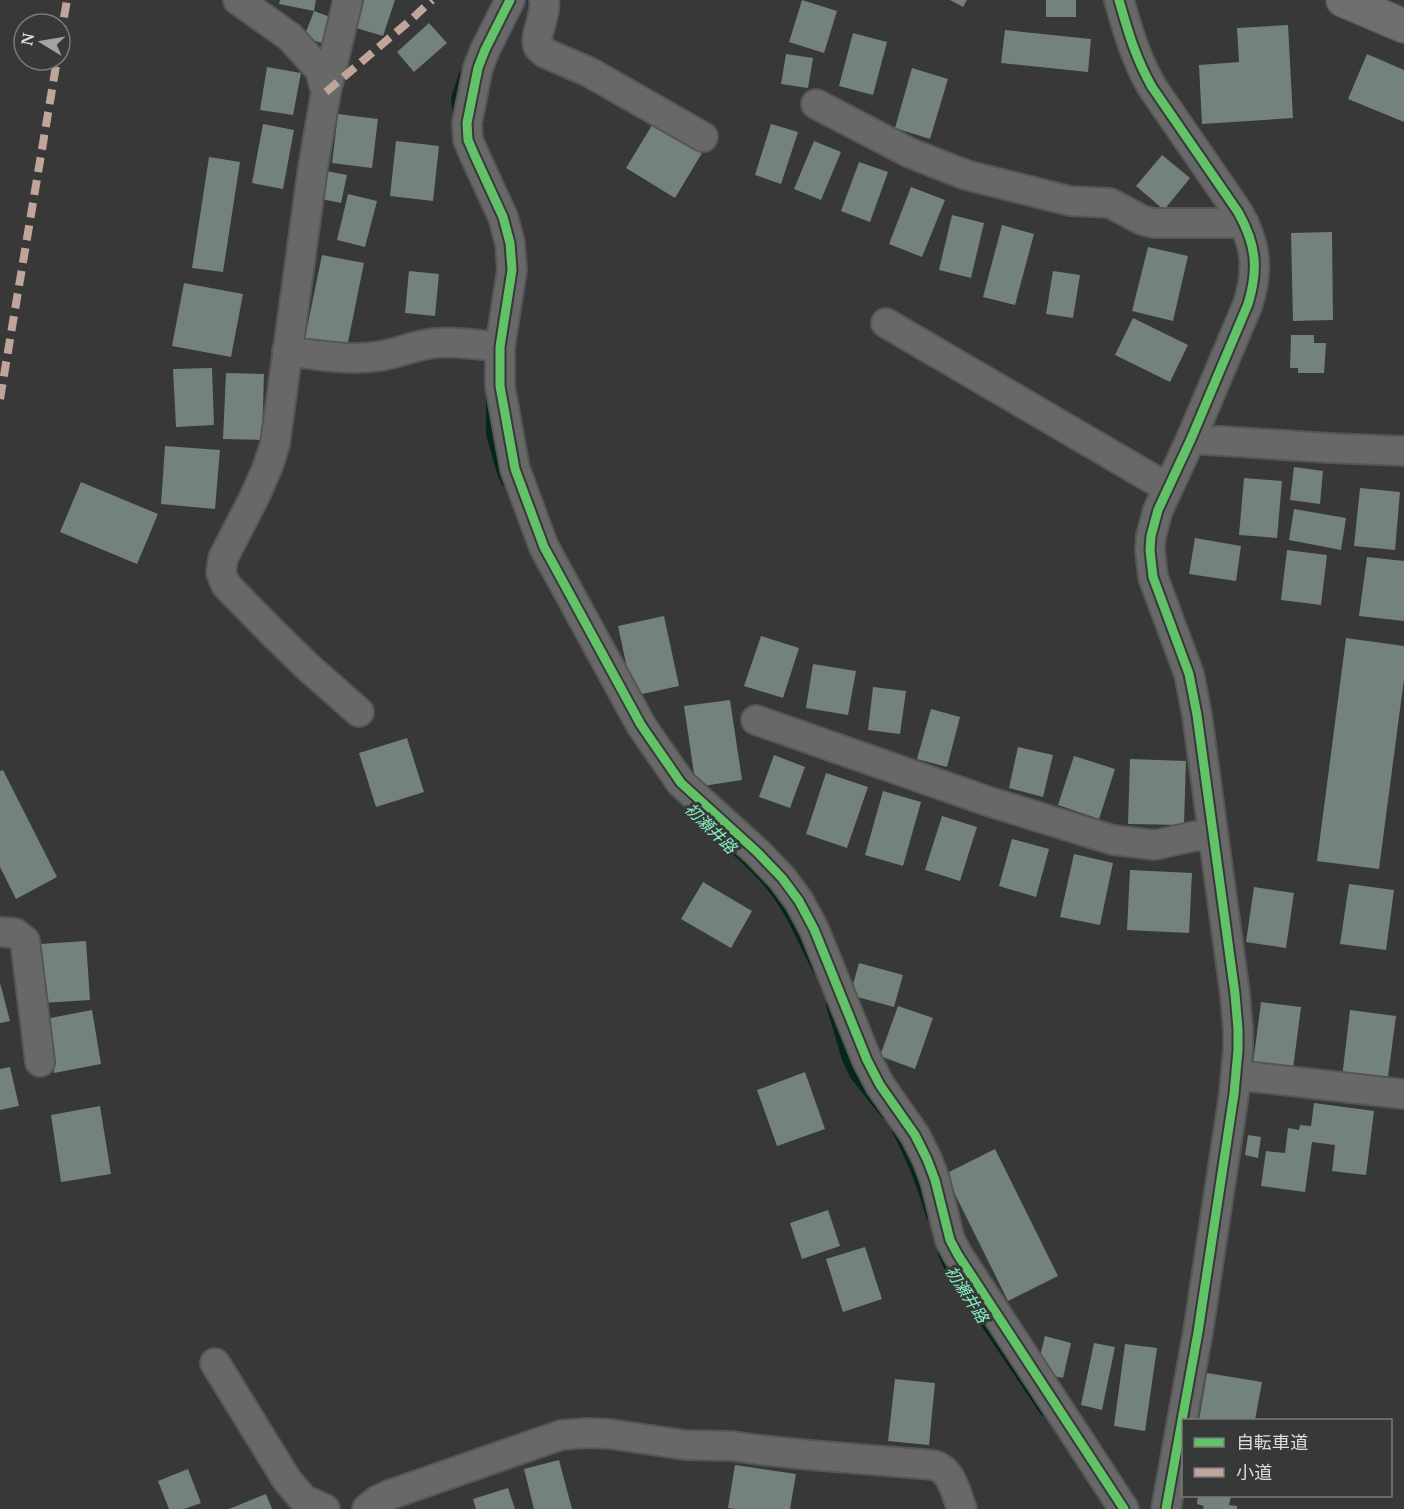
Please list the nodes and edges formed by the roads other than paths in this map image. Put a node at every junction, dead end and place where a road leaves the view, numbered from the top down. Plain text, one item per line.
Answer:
1 (238, 0) edge
2 (348, 0) edge
3 (510, 0) edge
4 (544, 0) edge
5 (1119, 0) edge
6 (1342, 0) edge
7 (1404, 26) edge
8 (326, 92) junction
9 (816, 104) dead end
10 (703, 137) dead end
11 (1244, 223) junction
12 (886, 323) dead end
13 (500, 347) junction
14 (287, 351) junction
15 (1191, 439) junction
16 (1404, 452) edge
17 (1168, 488) junction
18 (359, 712) dead end
19 (756, 720) dead end
20 (1213, 832) junction
21 (0, 932) edge
22 (40, 1062) dead end
23 (1236, 1075) junction
24 (1404, 1094) edge
25 (215, 1363) dead end
26 (325, 1509) edge
27 (367, 1509) edge
28 (962, 1509) edge
29 (1125, 1509) edge
30 (1166, 1509) edge

1 - 8 street
2 - 8 street
3 - 13 street
4 - 10 street
5 - 11 street
6 - 7 main road
8 - 14 street
9 - 11 street
11 - 15 street
12 - 17 street
13 - 14 street
13 - 29 street
14 - 18 street
15 - 16 street
15 - 17 street
17 - 20 street
19 - 20 street
20 - 23 street
21 - 22 street
23 - 24 street
23 - 30 street
25 - 26 street
27 - 28 street

